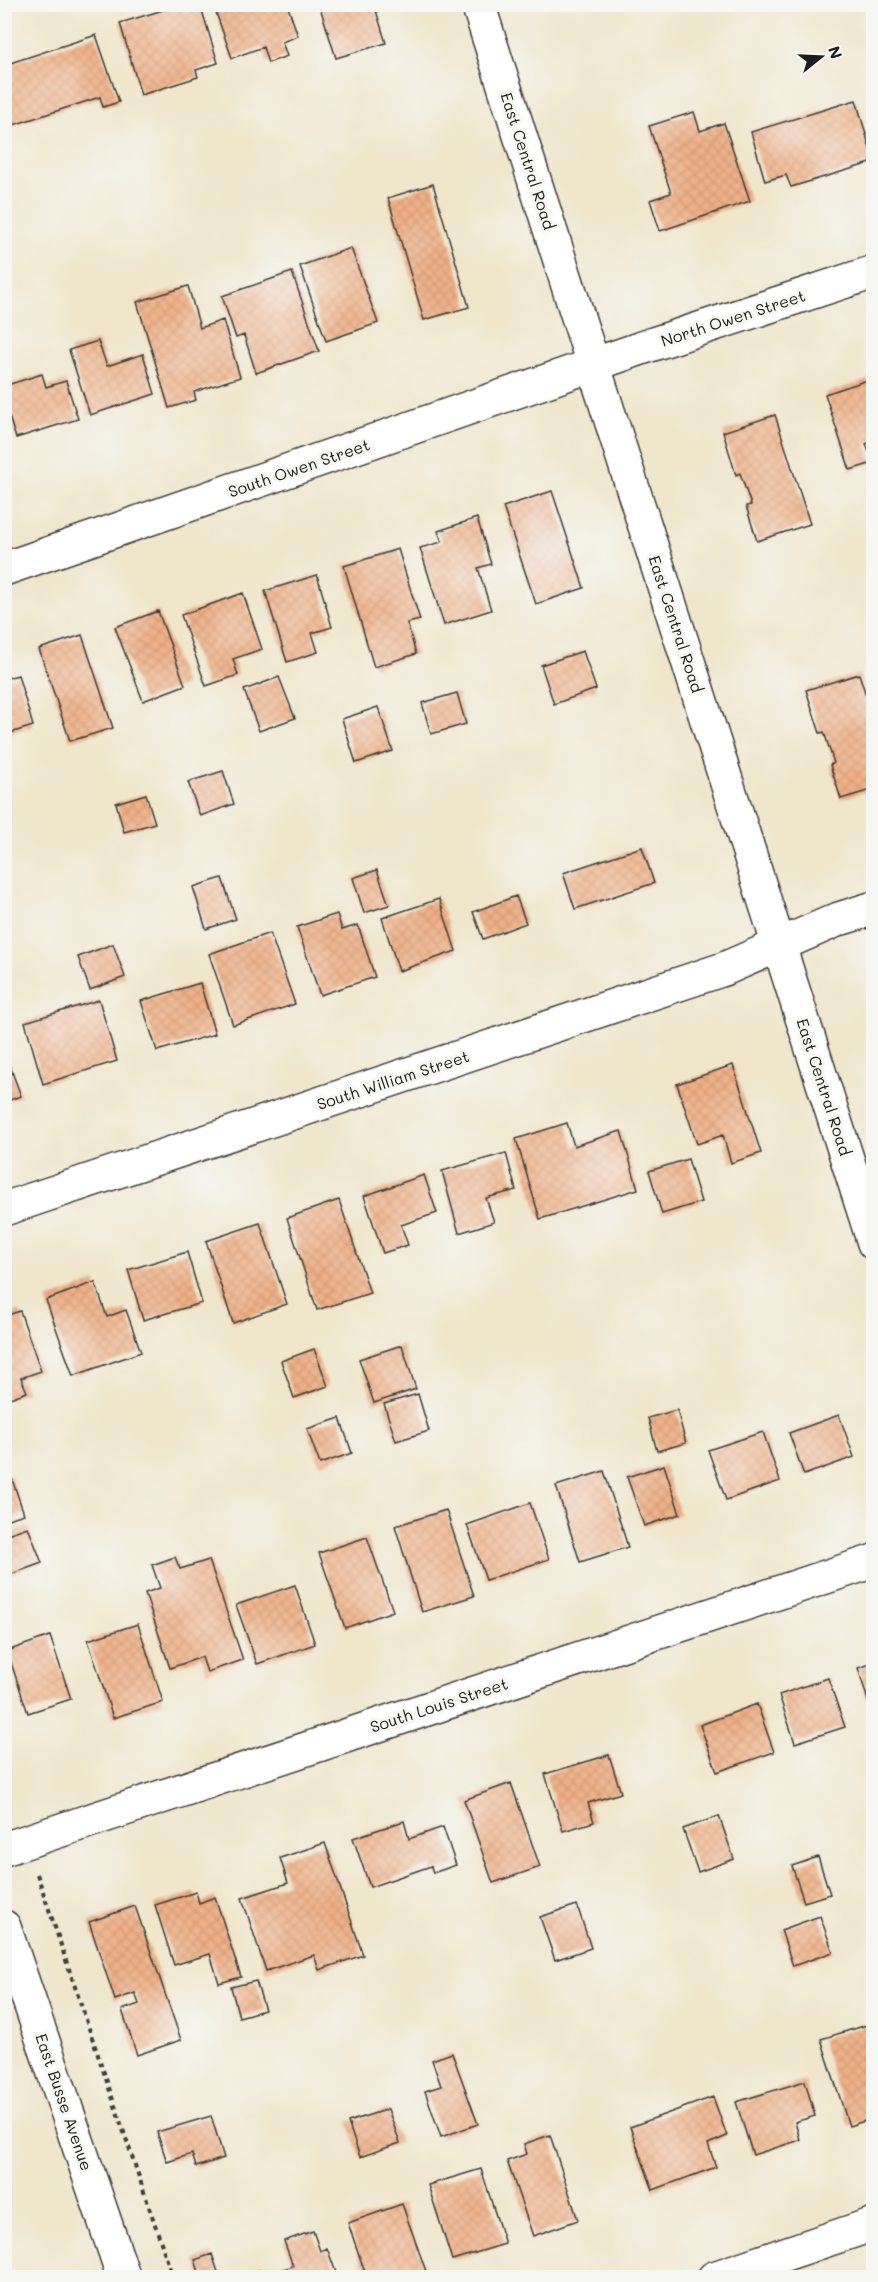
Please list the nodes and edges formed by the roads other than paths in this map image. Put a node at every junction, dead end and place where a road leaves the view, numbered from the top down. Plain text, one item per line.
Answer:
1 (478, 4) edge
2 (873, 272) edge
3 (593, 367) junction
4 (4, 569) edge
5 (873, 908) edge
6 (779, 945) junction
7 (4, 1209) edge
8 (873, 1243) edge
9 (873, 1561) edge
10 (4, 1849) edge
11 (4, 1928) edge
12 (873, 2224) edge
13 (124, 2277) edge
14 (714, 2277) edge

1 - 3 street, East Central Road
2 - 3 street, North Owen Street
3 - 4 street, South Owen Street
3 - 6 street, East Central Road
5 - 6 street, South William Street
6 - 7 street, South William Street
6 - 8 street, East Central Road
9 - 10 street, South Louis Street
11 - 13 street, East Busse Avenue
12 - 14 street

